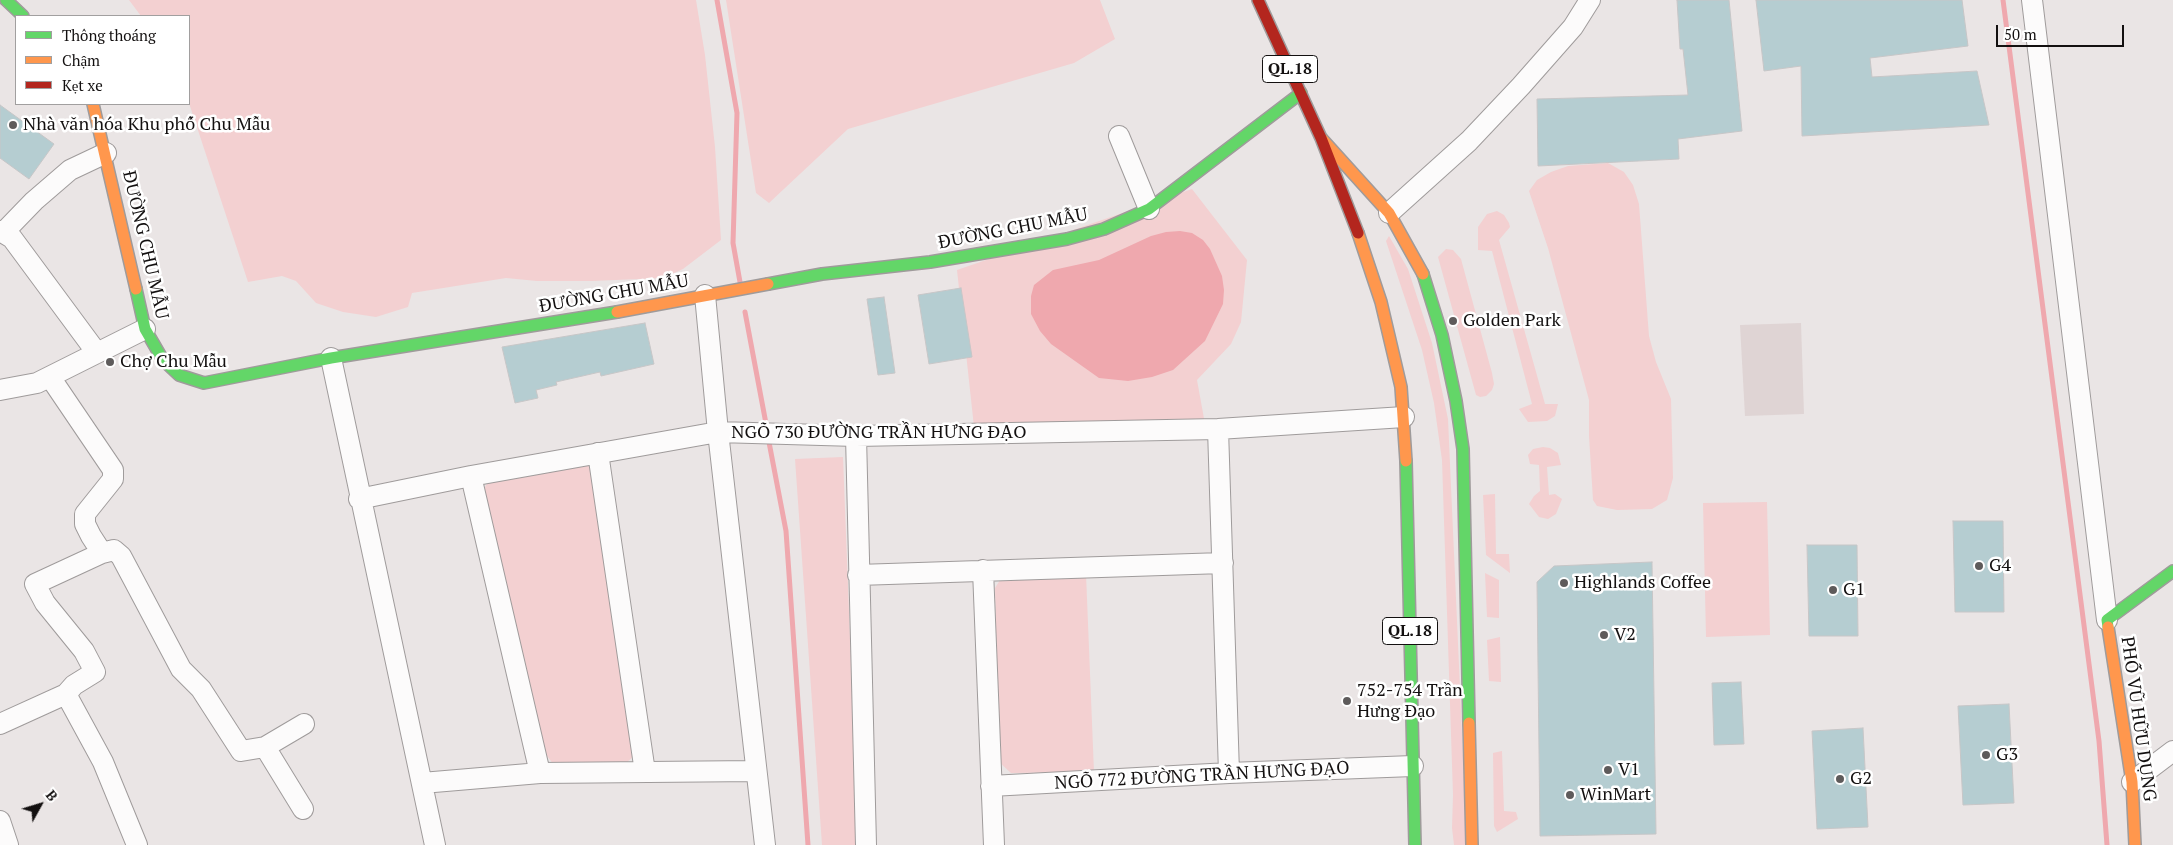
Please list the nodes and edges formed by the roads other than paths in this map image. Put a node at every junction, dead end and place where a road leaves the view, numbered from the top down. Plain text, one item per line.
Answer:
1 (6, 0) edge
2 (1258, 0) edge
3 (1590, 0) edge
4 (2032, 0) edge
5 (21, 15) edge
6 (1301, 93) junction
7 (93, 105) edge
8 (1119, 136) dead end
9 (1321, 138) junction
10 (106, 153) junction
11 (1149, 209) junction
12 (1389, 213) junction
13 (2, 232) edge
14 (705, 295) junction
15 (145, 329) junction
16 (97, 353) junction
17 (331, 358) junction
18 (50, 377) junction
19 (0, 390) edge
20 (1404, 417) junction
21 (1218, 429) junction
22 (726, 433) junction
23 (856, 436) junction
24 (598, 453) junction
25 (471, 476) junction
26 (359, 499) junction
27 (102, 553) junction
28 (1223, 563) junction
29 (983, 570) junction
30 (2173, 571) edge
31 (858, 575) junction
32 (2107, 620) junction
33 (66, 694) junction
34 (0, 724) edge
35 (304, 724) dead end
36 (265, 746) junction
37 (2173, 751) edge
38 (1413, 766) junction
39 (645, 772) junction
40 (756, 772) junction
41 (1229, 773) junction
42 (540, 774) junction
43 (2132, 782) junction
44 (422, 783) junction
45 (991, 786) junction
46 (303, 809) dead end
47 (0, 821) edge
48 (8, 845) edge
49 (137, 845) edge
50 (435, 845) edge
51 (765, 845) edge
52 (866, 845) edge
53 (994, 845) edge
54 (1415, 845) edge
55 (1472, 845) edge
56 (2135, 845) edge

1 - 5 main road
2 - 6 main road, QL.18
3 - 12 street
4 - 32 street
6 - 9 main road, QL.18
6 - 11 main road, ĐƯỜNG CHU MẪU
7 - 10 main road, ĐƯỜNG CHU MẪU
8 - 11 street
9 - 12 main road
9 - 20 main road, QL.18
10 - 13 street
10 - 15 main road, ĐƯỜNG CHU MẪU
11 - 14 main road, ĐƯỜNG CHU MẪU
12 - 55 main road
13 - 16 street
14 - 17 main road, ĐƯỜNG CHU MẪU
14 - 22 street
15 - 16 street
15 - 17 main road, ĐƯỜNG CHU MẪU
16 - 18 street
17 - 26 street
18 - 19 street
18 - 27 street
20 - 21 street, NGÕ 730 ĐƯỜNG TRẦN HƯNG ĐẠO
20 - 38 main road, QL.18
21 - 23 street, NGÕ 730 ĐƯỜNG TRẦN HƯNG ĐẠO
21 - 28 street
22 - 23 street, NGÕ 730 ĐƯỜNG TRẦN HƯNG ĐẠO
22 - 24 street, NGÕ 730 ĐƯỜNG TRẦN HƯNG ĐẠO
22 - 40 street
23 - 31 street
24 - 25 street, NGÕ 730 ĐƯỜNG TRẦN HƯNG ĐẠO
24 - 39 street
25 - 26 street, NGÕ 730 ĐƯỜNG TRẦN HƯNG ĐẠO
25 - 42 street
26 - 44 street
27 - 33 street
27 - 36 street
28 - 29 street
28 - 41 street
29 - 31 street
29 - 45 street
30 - 32 main road, PHỐ VŨ HỮU DỤNG
31 - 52 street
32 - 43 main road, PHỐ VŨ HỮU DỤNG
33 - 34 street
33 - 49 street
35 - 36 street
36 - 46 street
37 - 43 street
38 - 41 street, NGÕ 772 ĐƯỜNG TRẦN HƯNG ĐẠO
38 - 54 main road, QL.18
39 - 40 street
39 - 42 street
40 - 51 street
41 - 45 street, NGÕ 772 ĐƯỜNG TRẦN HƯNG ĐẠO
42 - 44 street
43 - 56 main road, PHỐ VŨ HỮU DỤNG
44 - 50 street
45 - 53 street
47 - 48 street

